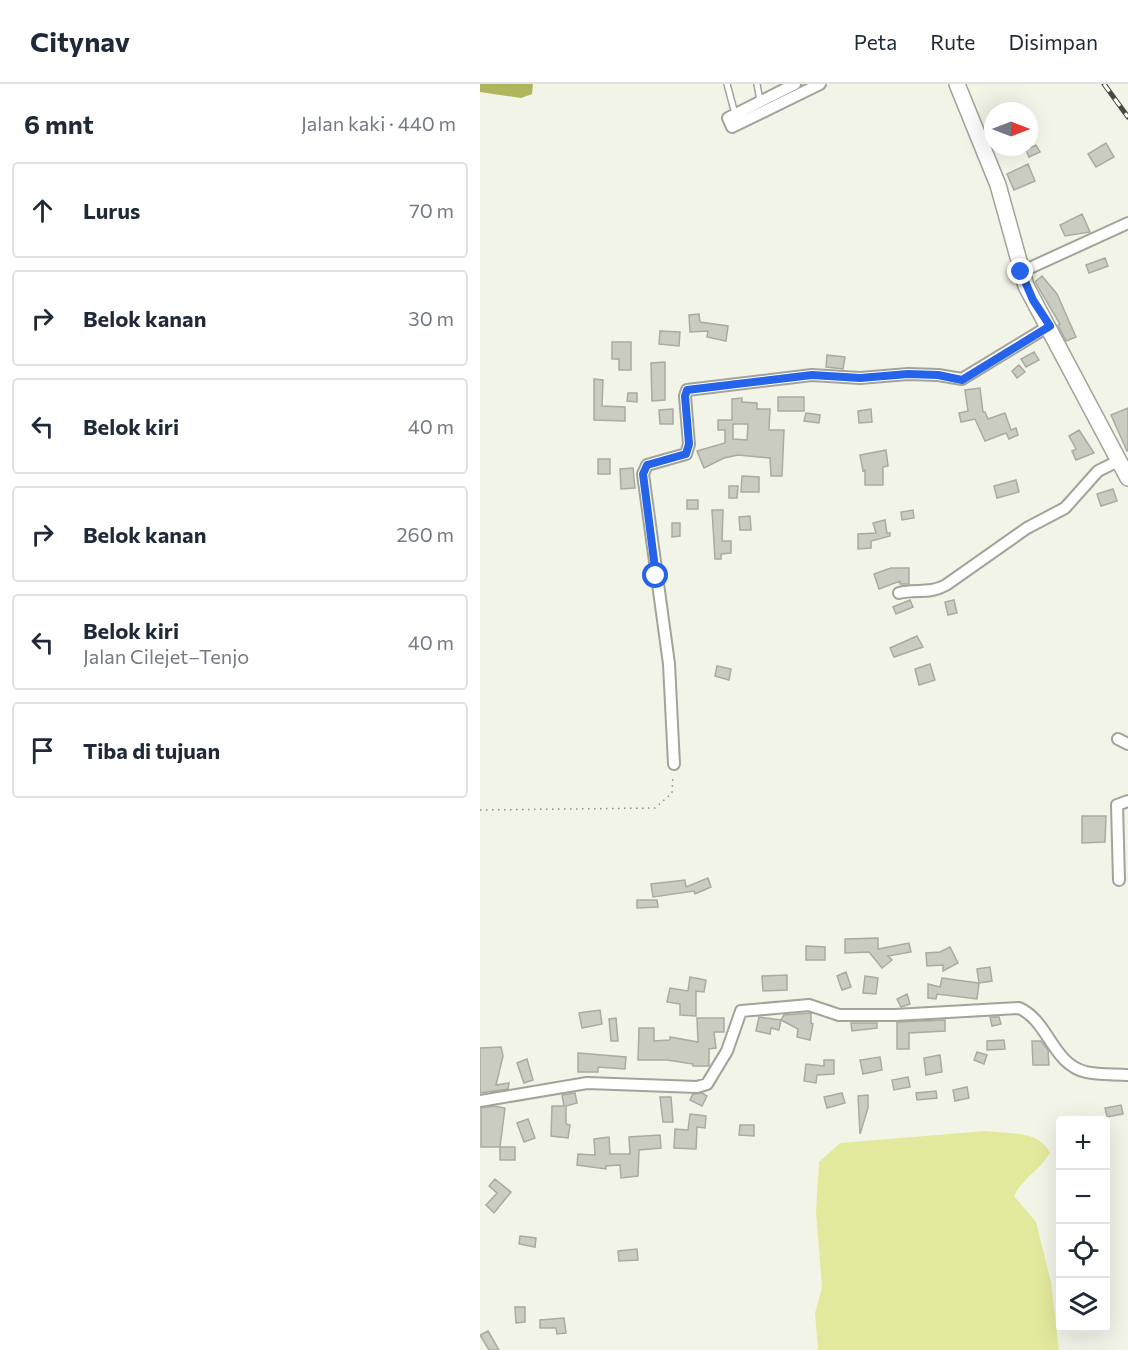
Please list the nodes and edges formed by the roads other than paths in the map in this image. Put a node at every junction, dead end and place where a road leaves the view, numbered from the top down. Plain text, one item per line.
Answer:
1 (727, 84) edge
2 (756, 84) edge
3 (794, 84) edge
4 (820, 84) edge
5 (957, 84) edge
6 (763, 105) junction
7 (732, 120) joint
8 (1128, 223) edge
9 (1021, 272) junction
10 (1050, 326) junction
11 (1118, 461) junction
12 (1128, 478) edge
13 (899, 593) dead end
14 (674, 764) road end
15 (1128, 801) edge
16 (1119, 880) dead end
17 (1128, 1076) edge
18 (480, 1101) edge

1 - 7 lane
2 - 6 lane
3 - 6 street
4 - 6 street
5 - 9 main road
6 - 7 street
8 - 9 street
9 - 10 main road
10 - 11 main road
10 - 14 street
11 - 12 main road
11 - 13 street
15 - 16 street
17 - 18 street

